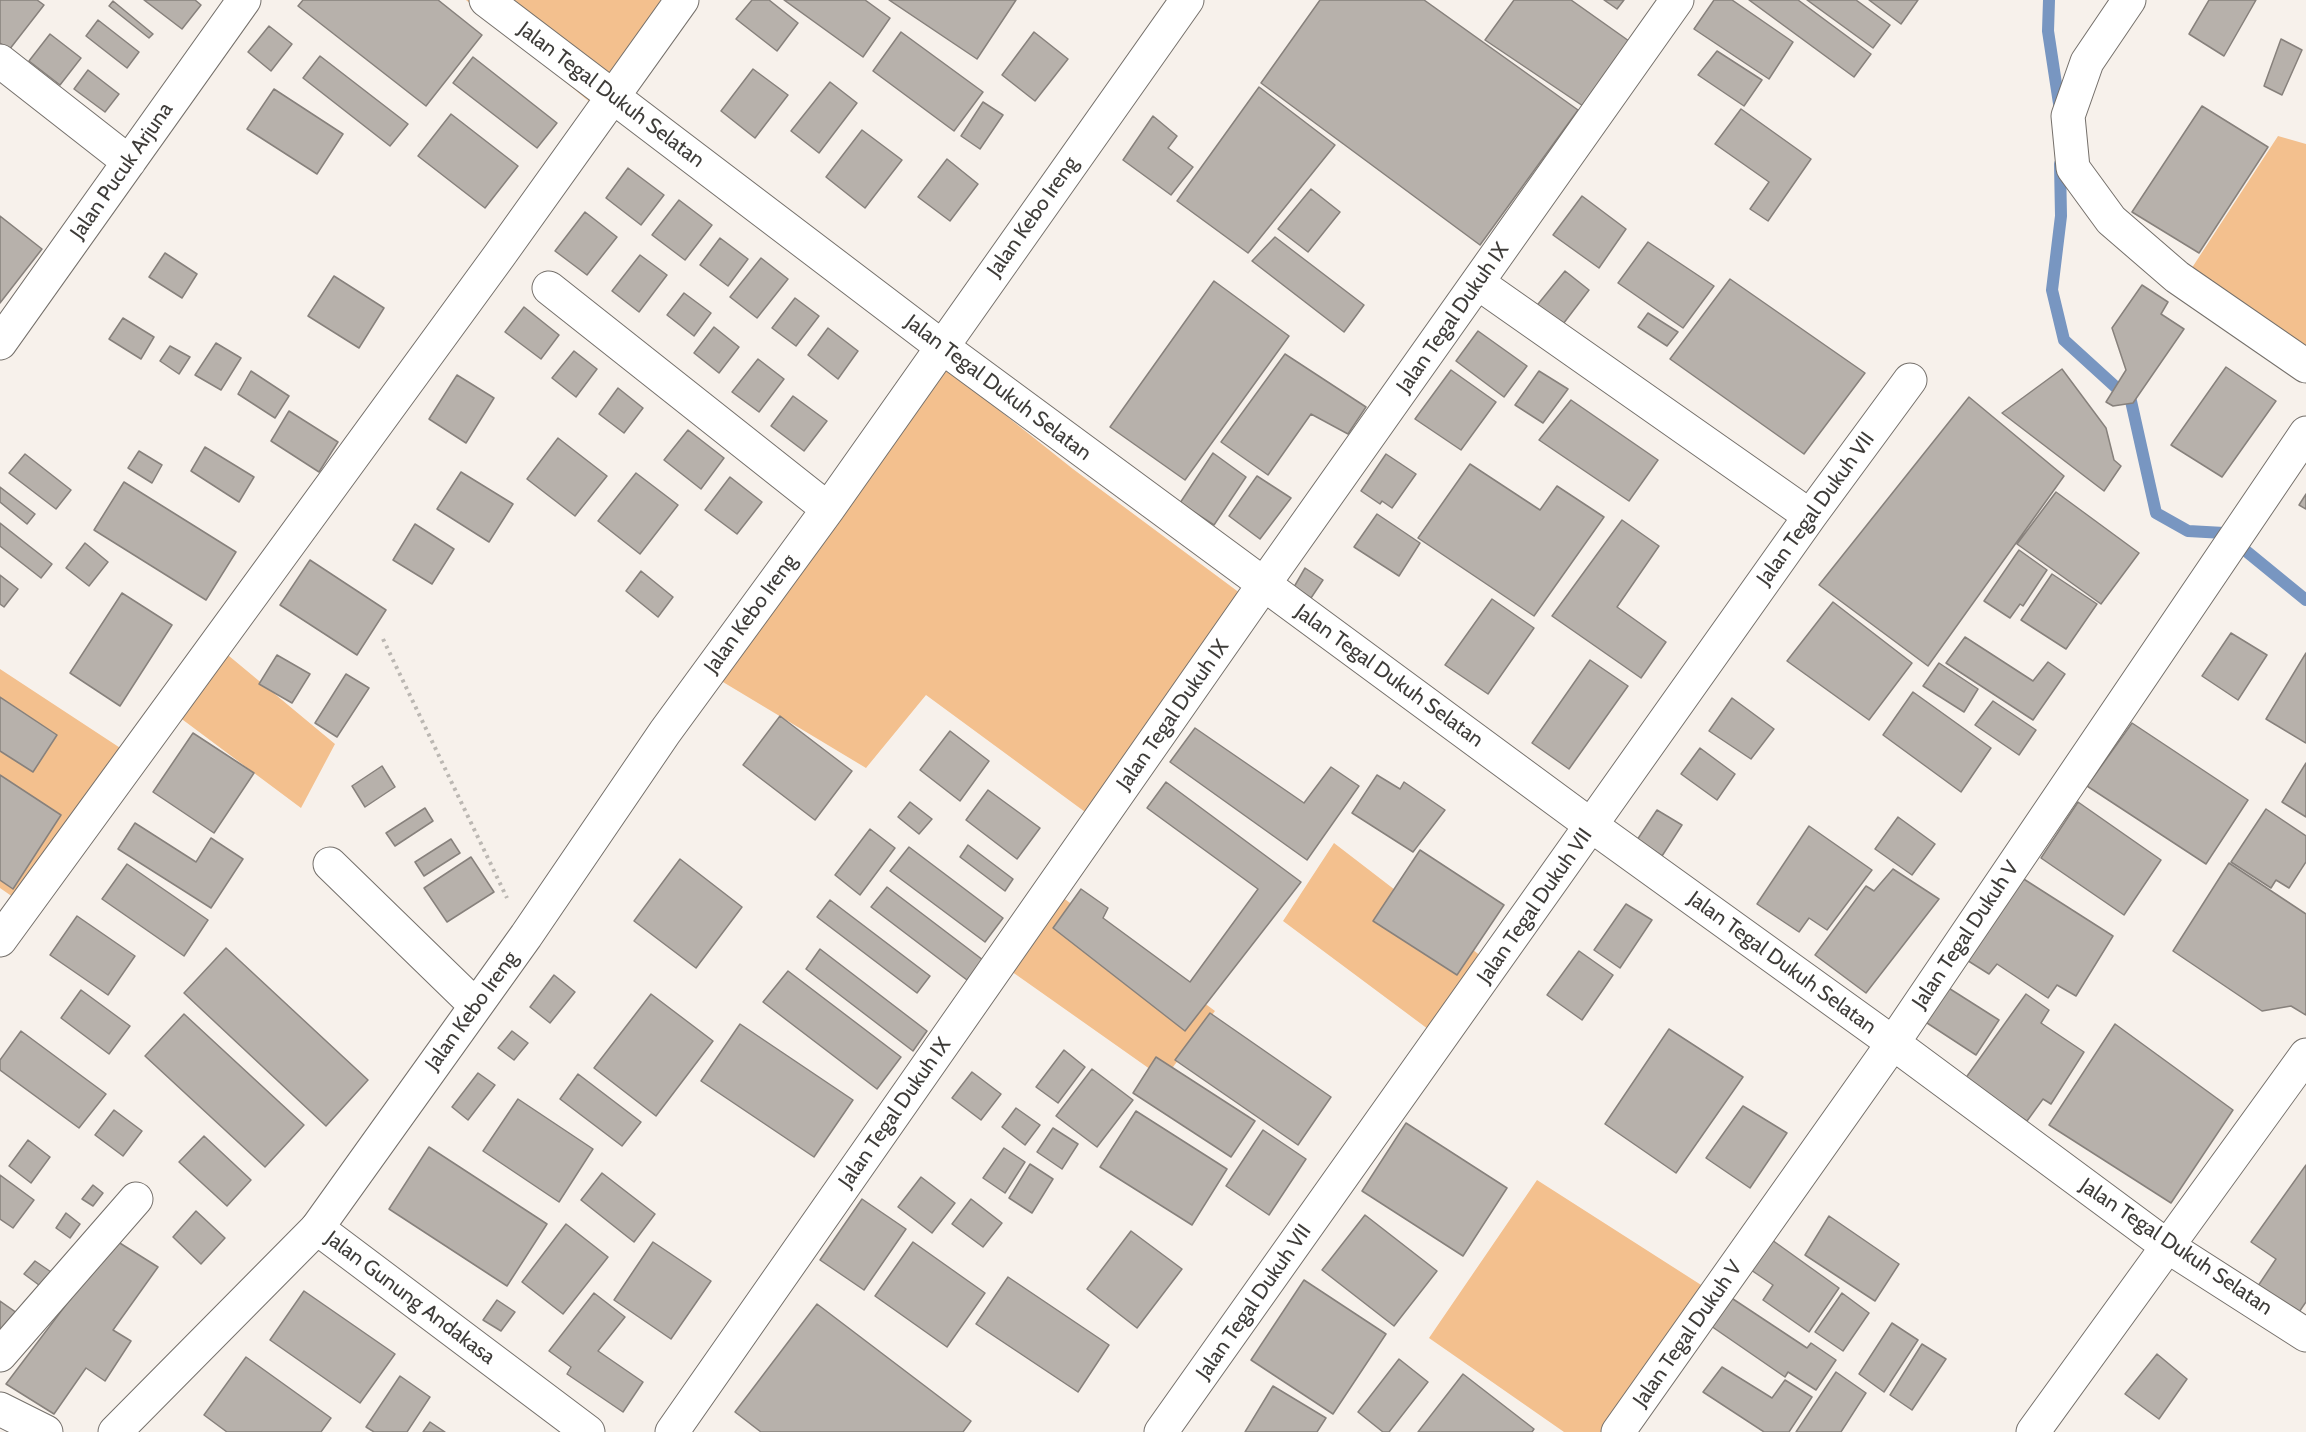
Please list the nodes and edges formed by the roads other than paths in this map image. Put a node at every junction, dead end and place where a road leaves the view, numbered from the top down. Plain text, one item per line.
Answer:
1 (244, 0) edge
2 (486, 0) edge
3 (682, 0) edge
4 (1187, 0) edge
5 (1677, 0) edge
6 (2129, 0) edge
7 (0, 61) edge
8 (613, 96) junction
9 (129, 162) junction
10 (1478, 283) junction
11 (549, 288) dead end
12 (2, 334) edge
13 (941, 346) junction
14 (2306, 366) edge
15 (1910, 380) dead end
16 (2306, 433) edge
17 (828, 509) junction
18 (1810, 516) junction
19 (1264, 584) junction
20 (1592, 826) junction
21 (330, 864) dead end
22 (0, 940) edge
23 (475, 1005) junction
24 (1893, 1043) junction
25 (2306, 1055) edge
26 (136, 1199) dead end
27 (317, 1228) junction
28 (2167, 1246) junction
29 (2306, 1335) edge
30 (0, 1355) edge
31 (0, 1408) edge
32 (46, 1432) edge
33 (115, 1432) edge
34 (588, 1432) edge
35 (672, 1432) edge
36 (1161, 1432) edge
37 (1618, 1432) edge
38 (2033, 1432) edge

1 - 9 street, Jalan Pucuk Arjuna
2 - 8 street, Jalan Tegal Dukuh Selatan
3 - 8 street
4 - 13 street, Jalan Kebo Ireng
5 - 10 street, Jalan Tegal Dukuh IX
6 - 14 street
7 - 9 street
8 - 13 street, Jalan Tegal Dukuh Selatan
8 - 22 street
9 - 12 street, Jalan Pucuk Arjuna
10 - 18 street
10 - 19 street, Jalan Tegal Dukuh IX
11 - 17 street
13 - 17 street, Jalan Kebo Ireng
13 - 19 street, Jalan Tegal Dukuh Selatan
15 - 18 street, Jalan Tegal Dukuh VII
16 - 24 street, Jalan Tegal Dukuh V
17 - 23 street, Jalan Kebo Ireng
18 - 20 street, Jalan Tegal Dukuh VII
19 - 20 street, Jalan Tegal Dukuh Selatan
19 - 35 street, Jalan Tegal Dukuh IX
20 - 24 street, Jalan Tegal Dukuh Selatan
20 - 36 street, Jalan Tegal Dukuh VII
21 - 23 street
23 - 27 street, Jalan Kebo Ireng
24 - 28 street, Jalan Tegal Dukuh Selatan
24 - 37 street, Jalan Tegal Dukuh V
25 - 28 street
26 - 30 street
27 - 33 street, Jalan Gunung Andakasa
27 - 34 street, Jalan Gunung Andakasa
28 - 29 street, Jalan Tegal Dukuh Selatan
28 - 38 street
31 - 32 street

